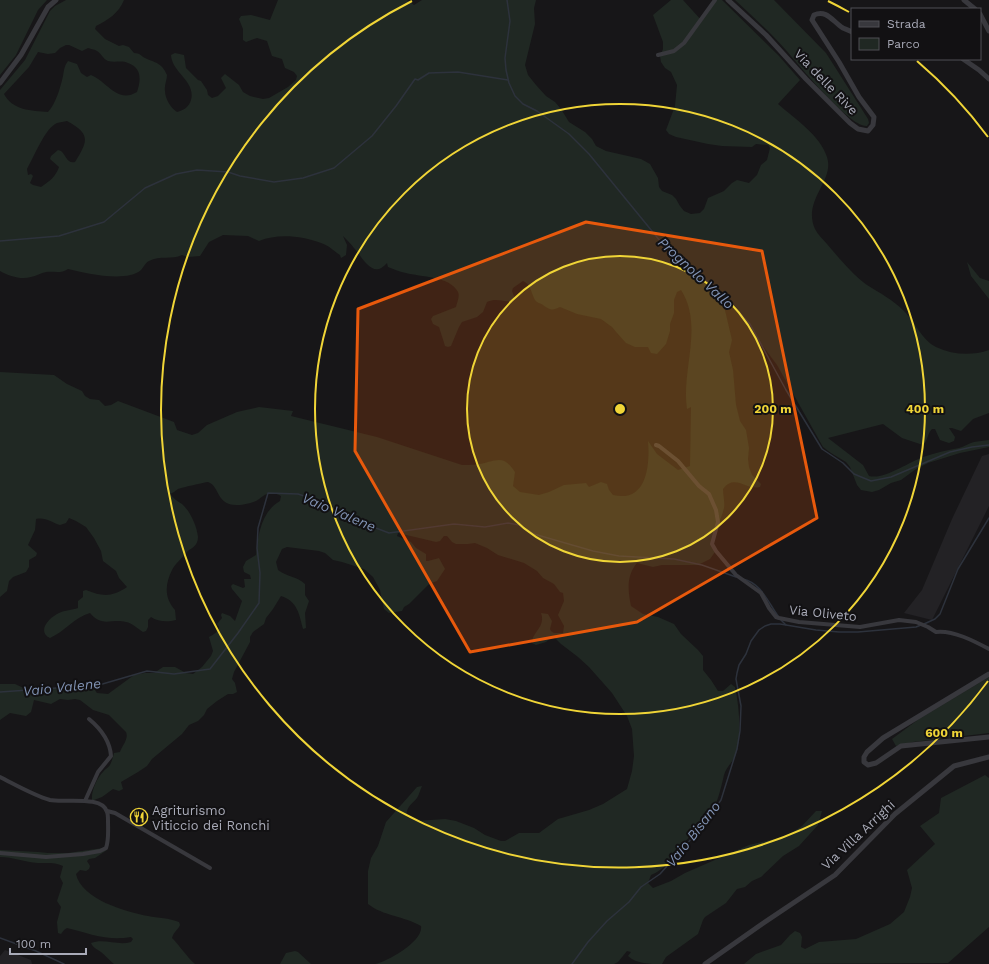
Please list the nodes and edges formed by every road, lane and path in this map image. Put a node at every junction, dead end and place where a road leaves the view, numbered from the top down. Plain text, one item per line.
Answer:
1 (56, 0) edge
2 (715, 0) edge
3 (728, 0) edge
4 (964, 0) edge
5 (974, 8) edge
6 (981, 16) edge
7 (989, 31) edge
8 (851, 32) edge
9 (658, 55) dead end
10 (965, 60) edge
11 (989, 79) edge
12 (0, 83) edge
13 (656, 445) dead end
14 (989, 649) edge
15 (989, 674) edge
16 (88, 720) dead end
17 (989, 737) edge
18 (989, 757) edge
19 (0, 777) edge
20 (85, 801) junction
21 (107, 811) junction
22 (0, 853) edge
23 (210, 868) dead end
24 (704, 964) edge

1 - 12 street
2 - 9 street
3 - 8 street, Via delle Rive
4 - 5 street
6 - 7 street
10 - 11 street
13 - 14 street, Via Oliveto
15 - 17 street
16 - 20 street
18 - 24 street, Via Villa Arrighi
19 - 20 street
20 - 21 street
21 - 22 street
21 - 23 street

